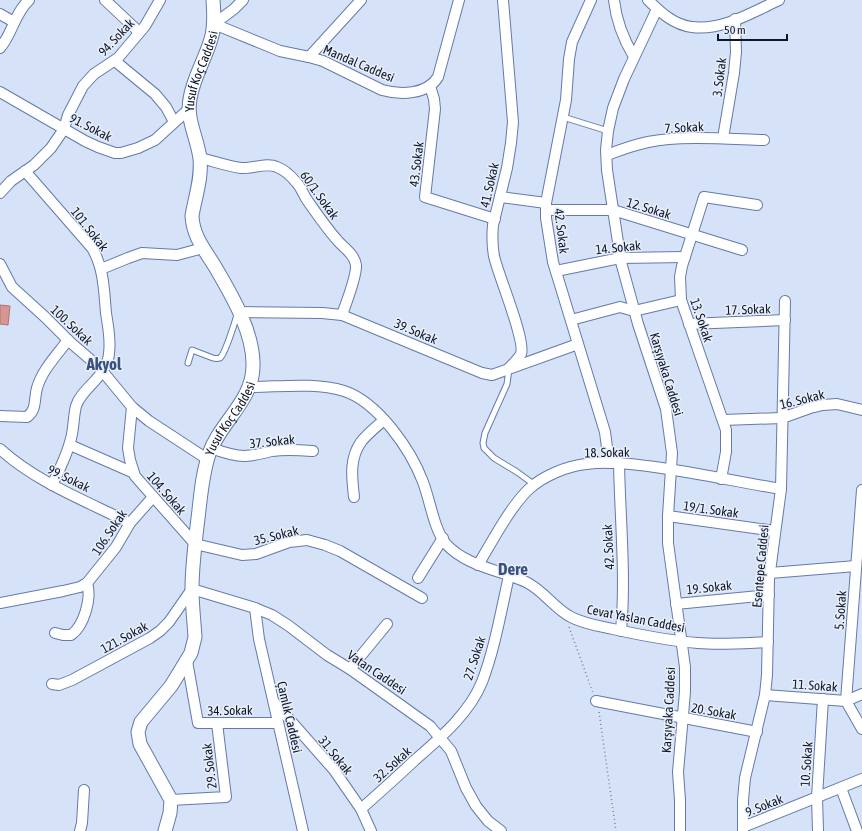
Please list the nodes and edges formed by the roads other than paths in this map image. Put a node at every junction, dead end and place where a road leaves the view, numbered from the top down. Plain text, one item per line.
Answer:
1 (29, 0) edge
2 (105, 0) edge
3 (160, 0) edge
4 (213, 0) edge
5 (242, 0) edge
6 (361, 0) edge
7 (459, 0) edge
8 (503, 0) edge
9 (591, 0) edge
10 (614, 0) edge
11 (648, 0) edge
12 (780, 0) edge
13 (657, 9) junction
14 (0, 14) edge
15 (735, 19) junction
16 (14, 22) junction
17 (214, 24) junction
18 (139, 32) junction
19 (0, 48) edge
20 (309, 57) junction
21 (634, 57) junction
22 (115, 61) junction
23 (430, 86) junction
24 (0, 92) edge
25 (189, 109) junction
26 (563, 118) junction
27 (174, 122) junction
28 (64, 129) junction
29 (608, 132) junction
30 (723, 138) junction
31 (764, 140) dead end
32 (607, 155) junction
33 (200, 158) junction
34 (25, 171) junction
35 (0, 193) edge
36 (500, 197) junction
37 (757, 205) dead end
38 (546, 206) junction
39 (613, 210) junction
40 (494, 219) junction
41 (692, 234) junction
42 (203, 248) junction
43 (742, 250) dead end
44 (684, 257) junction
45 (620, 258) junction
46 (0, 264) edge
47 (101, 269) junction
48 (556, 270) junction
49 (681, 300) junction
50 (785, 301) dead end
51 (634, 311) junction
52 (238, 312) junction
53 (342, 315) junction
54 (571, 320) junction
55 (785, 320) junction
56 (689, 324) junction
57 (68, 340) junction
58 (578, 344) junction
59 (188, 363) dead end
60 (509, 368) junction
61 (103, 372) junction
62 (249, 387) junction
63 (132, 407) junction
64 (862, 410) edge
65 (0, 416) edge
66 (782, 418) junction
67 (384, 420) junction
68 (723, 420) junction
69 (70, 445) junction
70 (0, 449) edge
71 (313, 451) dead end
72 (209, 453) junction
73 (609, 463) junction
74 (620, 463) junction
75 (671, 470) junction
76 (134, 473) junction
77 (721, 478) junction
78 (52, 485) junction
79 (535, 485) junction
80 (781, 489) junction
81 (862, 490) edge
82 (153, 497) junction
83 (354, 497) dead end
84 (668, 516) junction
85 (130, 523) junction
86 (775, 531) junction
87 (443, 538) junction
88 (195, 544) junction
89 (478, 564) junction
90 (856, 566) junction
91 (770, 573) junction
92 (510, 576) junction
93 (418, 578) dead end
94 (88, 583) junction
95 (192, 589) junction
96 (769, 595) junction
97 (422, 598) dead end
98 (0, 603) edge
99 (676, 604) junction
100 (255, 608) junction
101 (387, 624) dead end
102 (621, 630) junction
103 (55, 633) dead end
104 (681, 641) junction
105 (768, 642) junction
106 (187, 661) junction
107 (350, 668) junction
108 (52, 684) dead end
109 (862, 694) edge
110 (765, 695) junction
111 (823, 699) junction
112 (596, 701) road end
113 (846, 701) junction
114 (273, 702) junction
115 (683, 719) junction
116 (217, 723) junction
117 (278, 723) junction
118 (862, 729) edge
119 (756, 732) junction
120 (441, 737) junction
121 (862, 780) edge
122 (841, 788) junction
123 (84, 790) dead end
124 (817, 797) junction
125 (171, 800) junction
126 (361, 809) junction
127 (743, 829) edge
128 (80, 831) edge
129 (165, 831) edge
130 (303, 831) edge
131 (371, 831) edge
132 (500, 831) edge
133 (680, 831) edge
134 (818, 831) edge
135 (857, 831) edge

1 - 16 street
2 - 18 street
3 - 18 street, 94. Sokak
4 - 17 street, Yusuf Koç Caddesi
5 - 17 street
6 - 20 street
7 - 23 street
8 - 36 street, 41. Sokak
9 - 26 street, 42. Sokak
10 - 21 street
11 - 13 street
12 - 15 street
13 - 15 street
13 - 21 street, Karşıyaka Caddesi
14 - 16 street
15 - 30 street, 3. Sokak
16 - 19 street
17 - 20 street, Mandal Caddesi
17 - 25 street, Yusuf Koç Caddesi
18 - 22 street, 94. Sokak
20 - 23 street, Mandal Caddesi
21 - 29 street, Karşıyaka Caddesi
22 - 27 street
22 - 28 street, 94. Sokak
23 - 40 street, 43. Sokak
24 - 28 street, 91. Sokak
25 - 27 street, 91. Sokak
25 - 33 street, Yusuf Koç Caddesi
26 - 29 lane
26 - 38 street, 42. Sokak
27 - 28 street, 91. Sokak
28 - 34 street
29 - 32 street, Karşıyaka Caddesi
30 - 31 street, 7. Sokak
30 - 32 street, 7. Sokak
32 - 39 street, Karşıyaka Caddesi
33 - 42 street, Yusuf Koç Caddesi
33 - 53 street, 60/1. Sokak
34 - 35 street
34 - 47 street, 101. Sokak
36 - 38 street, 12. Sokak
36 - 40 street, 41. Sokak
37 - 41 street, 13. Sokak
38 - 39 street, 12. Sokak
38 - 48 street, 42. Sokak
39 - 41 street, 12. Sokak
39 - 45 street, Karşıyaka Caddesi
40 - 60 street, 41. Sokak
41 - 43 street, 12. Sokak
41 - 44 street, 13. Sokak
42 - 47 street
42 - 52 street, Yusuf Koç Caddesi
44 - 45 street, 14. Sokak
44 - 49 street, 13. Sokak
45 - 48 street, 14. Sokak
45 - 51 street, Karşıyaka Caddesi
46 - 57 street, 100. Sokak
47 - 61 street, 101. Sokak
48 - 54 street, 42. Sokak
49 - 51 street
49 - 56 street, 13. Sokak
50 - 55 street, Esentepe Caddesi
51 - 54 street
51 - 75 street, Karşıyaka Caddesi
52 - 53 street, 39. Sokak
52 - 59 lane
52 - 62 street, Yusuf Koç Caddesi
53 - 60 street, 39. Sokak
54 - 58 street, 42. Sokak
55 - 56 street, 17. Sokak
55 - 66 street, Esentepe Caddesi
56 - 68 street, 13. Sokak
57 - 61 street, 100. Sokak
57 - 65 street
58 - 60 street, 39. Sokak
58 - 73 street, 42. Sokak
60 - 79 lane
61 - 63 street, 100. Sokak
61 - 69 street
62 - 67 street, Cevat Yaslan Caddesi
62 - 72 street, Yusuf Koç Caddesi
63 - 72 street, 100. Sokak
63 - 76 street, 104. Sokak
64 - 66 street, 16. Sokak
66 - 68 street, 16. Sokak
66 - 80 street, Esentepe Caddesi
67 - 83 street
67 - 87 street, Cevat Yaslan Caddesi
68 - 77 street, 13. Sokak
69 - 76 street
69 - 78 street
70 - 78 street, 99. Sokak
71 - 72 street, 37. Sokak
72 - 88 street, Yusuf Koç Caddesi
73 - 74 street, 18. Sokak
73 - 79 street, 18. Sokak
74 - 75 street, 18. Sokak
74 - 102 street, 42. Sokak
75 - 77 street, 18. Sokak
75 - 84 street, Karşıyaka Caddesi
76 - 82 street, 104. Sokak
77 - 80 street, 18. Sokak
78 - 85 street, 99. Sokak
79 - 89 street, 18. Sokak
80 - 86 street, Esentepe Caddesi
81 - 90 street, 5. Sokak
82 - 85 street, 106. Sokak
82 - 88 street, 104. Sokak
84 - 86 street, 19/1. Sokak
84 - 99 street, Karşıyaka Caddesi
85 - 94 street, 106. Sokak
86 - 91 street, Esentepe Caddesi
87 - 89 street, Cevat Yaslan Caddesi
87 - 93 street
88 - 95 street, Yusuf Koç Caddesi
88 - 97 street, 35. Sokak
89 - 92 street, Cevat Yaslan Caddesi
90 - 91 street
90 - 113 street, 5. Sokak
91 - 96 street, Esentepe Caddesi
92 - 102 street, Cevat Yaslan Caddesi
92 - 120 street, 27. Sokak
94 - 98 street
94 - 103 street
95 - 100 street, Vatan Caddesi
95 - 106 street, Yusuf Koç Caddesi
95 - 108 street, 121. Sokak
96 - 99 street, 19. Sokak
96 - 105 street, Esentepe Caddesi
99 - 104 street, Karşıyaka Caddesi
100 - 107 street, Vatan Caddesi
100 - 114 street, Çamlık Caddesi
101 - 107 street
102 - 104 street, Cevat Yaslan Caddesi
104 - 105 street, Cevat Yaslan Caddesi
104 - 115 street, Karşıyaka Caddesi
105 - 110 street, Esentepe Caddesi
106 - 116 street, 34. Sokak
106 - 125 street, Yusuf Koç Caddesi
107 - 120 street, Vatan Caddesi
109 - 113 street, 11. Sokak
110 - 111 street, 11. Sokak
110 - 119 street, Esentepe Caddesi
111 - 113 street, 11. Sokak
111 - 124 street, 10. Sokak
112 - 115 street, 20. Sokak
113 - 118 street
114 - 117 street, Çamlık Caddesi
114 - 126 street, 31. Sokak
115 - 119 street, 20. Sokak
115 - 133 street, Karşıyaka Caddesi
116 - 117 street, 34. Sokak
116 - 125 street, 29. Sokak
117 - 130 street, Çamlık Caddesi
119 - 127 street, Esentepe Caddesi
120 - 126 street, 32. Sokak
120 - 132 street, Vatan Caddesi
121 - 122 street, 9. Sokak
122 - 124 street, 9. Sokak
122 - 135 street
123 - 128 street
124 - 127 street, 9. Sokak
124 - 134 street, 10. Sokak
125 - 129 street
126 - 131 street, 31. Sokak

